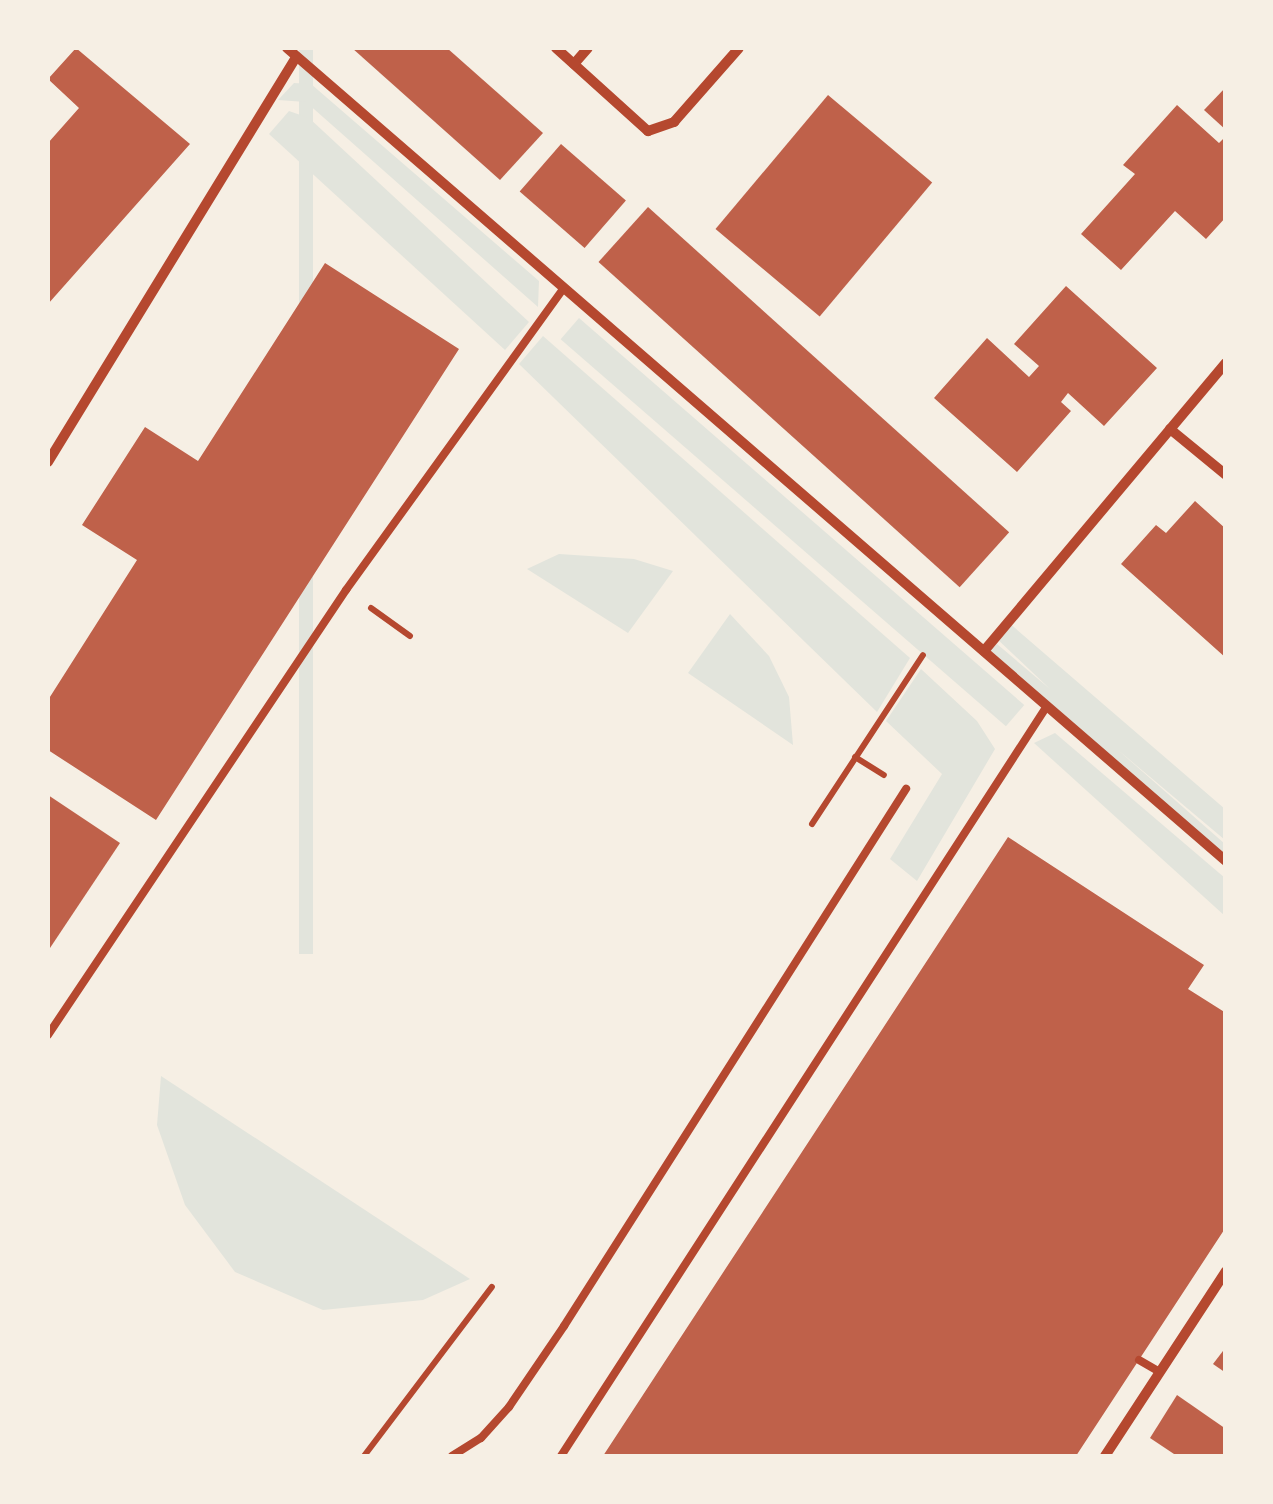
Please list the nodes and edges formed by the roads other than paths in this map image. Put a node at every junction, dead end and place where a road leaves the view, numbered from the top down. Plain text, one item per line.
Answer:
1 (287, 48) edge
2 (556, 48) edge
3 (588, 48) edge
4 (739, 48) edge
5 (296, 57) junction
6 (574, 64) junction
7 (564, 288) junction
8 (1226, 363) edge
9 (1170, 429) junction
10 (48, 462) edge
11 (1226, 475) edge
12 (984, 651) junction
13 (1046, 706) junction
14 (906, 788) dead end
15 (1226, 862) edge
16 (48, 1035) edge
17 (1226, 1271) edge
18 (1139, 1360) dead end
19 (1160, 1372) junction
20 (452, 1456) edge
21 (561, 1456) edge
22 (1106, 1456) edge

1 - 5 street
2 - 6 street
3 - 6 street
4 - 6 street
5 - 7 street
5 - 10 street
7 - 12 street
7 - 16 lane
8 - 9 street
9 - 11 street
9 - 12 street
12 - 13 street
13 - 15 street
13 - 21 lane
14 - 20 lane
17 - 19 street
18 - 19 lane
19 - 22 street

